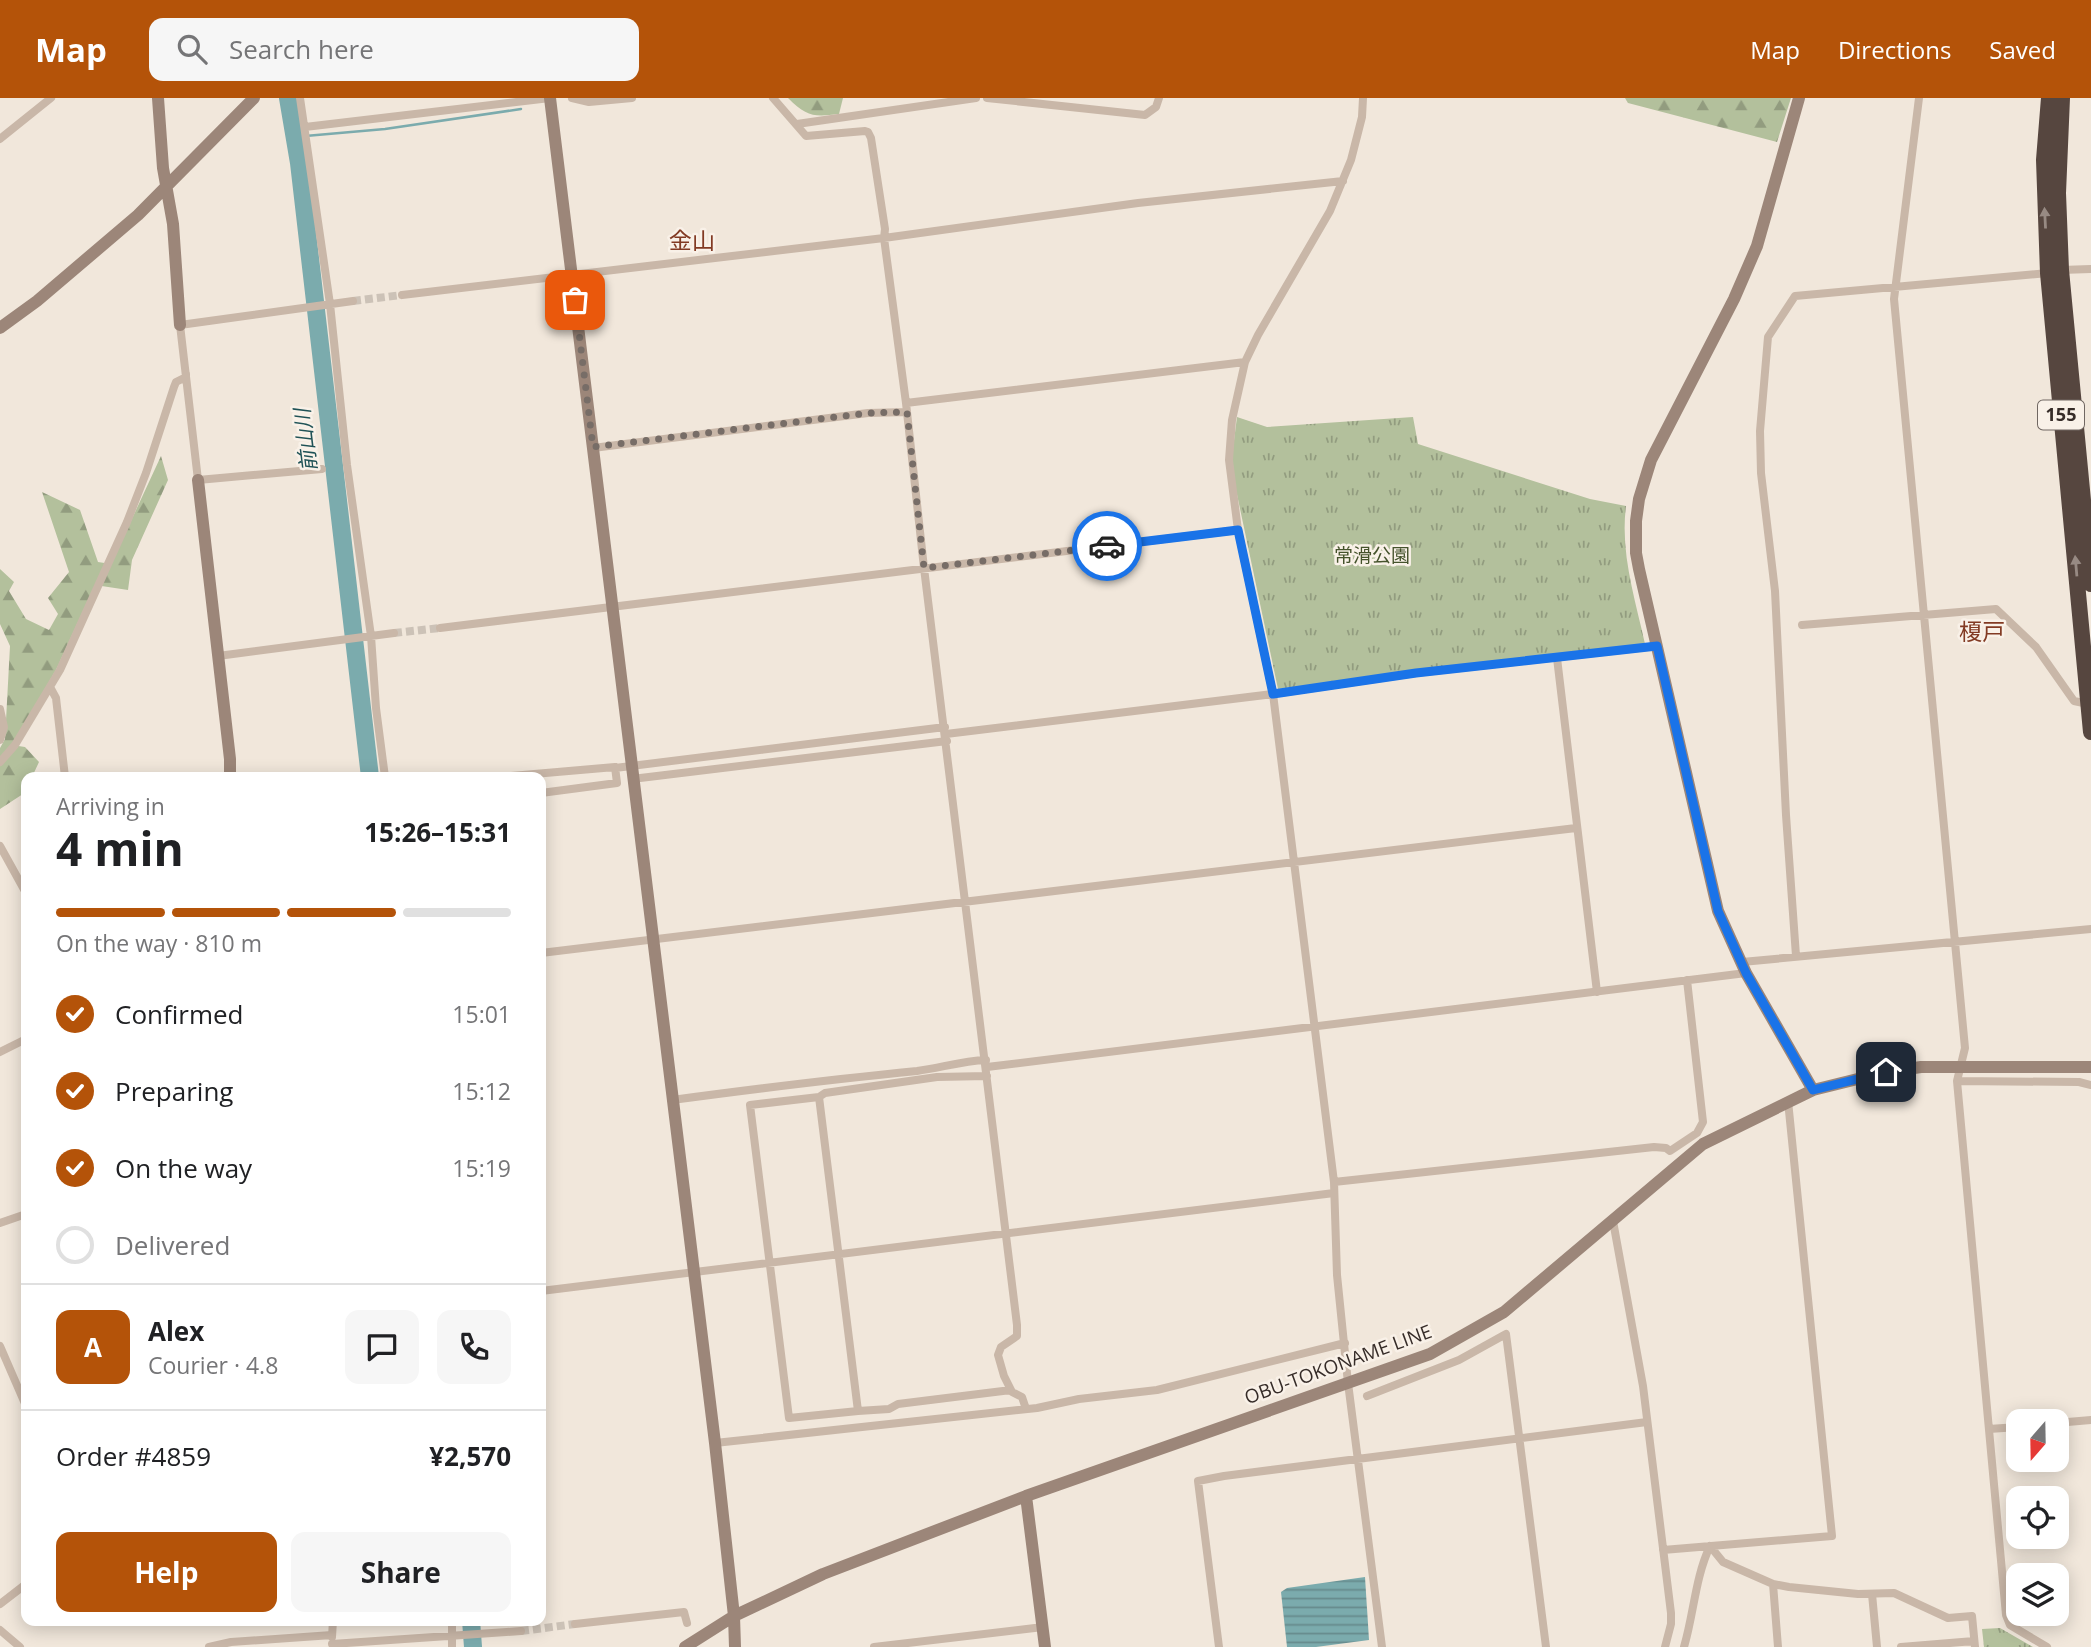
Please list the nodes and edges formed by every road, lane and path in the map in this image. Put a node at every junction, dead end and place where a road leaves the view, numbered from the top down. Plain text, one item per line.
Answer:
1 (51, 98) edge
2 (158, 98) edge
3 (254, 98) edge
4 (300, 98) edge
5 (550, 98) edge
6 (572, 98) edge
7 (632, 98) edge
8 (773, 98) edge
9 (976, 98) edge
10 (987, 98) edge
11 (1159, 98) edge
12 (1363, 98) edge
13 (1799, 98) edge
14 (1919, 98) edge
15 (2049, 98) edge
16 (2062, 98) edge
17 (797, 124) junction
18 (305, 127) junction
19 (0, 139) edge
20 (1343, 181) junction
21 (166, 187) junction
22 (884, 238) junction
23 (2091, 269) edge
24 (2054, 272) junction
25 (572, 274) junction
26 (1895, 287) junction
27 (402, 295) tunnel mouth
28 (352, 301) tunnel mouth
29 (328, 305) junction
30 (180, 325) junction
31 (0, 328) edge
32 (184, 357) junction
33 (1245, 362) junction
34 (907, 407) junction
35 (593, 447) junction
36 (322, 468) dead end
37 (198, 480) junction
38 (1238, 530) junction
39 (2090, 552) edge
40 (924, 568) junction
41 (2091, 584) edge
42 (612, 607) junction
43 (1925, 615) junction
44 (1802, 625) dead end
45 (440, 628) tunnel mouth
46 (394, 633) tunnel mouth
47 (367, 636) junction
48 (1657, 646) junction
49 (218, 656) junction
50 (1557, 658) junction
51 (50, 687) junction
52 (1273, 694) junction
53 (2088, 704) junction
54 (0, 709) edge
55 (2091, 732) edge
56 (946, 734) junction
57 (0, 740) edge
58 (0, 762) edge
59 (615, 768) junction
60 (64, 772) edge
61 (230, 772) edge
62 (385, 772) edge
63 (546, 773) edge
64 (631, 773) junction
65 (546, 792) edge
66 (1576, 828) junction
67 (0, 846) edge
68 (1294, 861) junction
69 (21, 884) edge
70 (965, 900) junction
71 (2091, 929) edge
72 (653, 939) junction
73 (1955, 942) junction
74 (546, 952) edge
75 (1796, 956) junction
76 (1744, 967) junction
77 (1687, 980) junction
78 (1597, 992) junction
79 (1315, 1027) junction
80 (21, 1042) edge
81 (0, 1052) edge
82 (1961, 1066) junction
83 (2091, 1067) edge
84 (986, 1068) junction
85 (1957, 1081) junction
86 (2091, 1085) edge
87 (1813, 1090) junction
88 (819, 1097) junction
89 (672, 1100) junction
90 (1787, 1101) junction
91 (1334, 1182) junction
92 (1334, 1193) junction
93 (21, 1216) edge
94 (1613, 1221) junction
95 (0, 1223) edge
96 (1006, 1234) junction
97 (839, 1254) junction
98 (769, 1263) junction
99 (694, 1272) junction
100 (546, 1290) edge
101 (1345, 1343) junction
102 (0, 1346) edge
103 (1348, 1383) junction
104 (1011, 1390) junction
105 (21, 1394) edge
106 (1367, 1396) dead end
107 (1026, 1409) junction
108 (858, 1411) junction
109 (2091, 1420) edge
110 (1647, 1422) junction
111 (2069, 1422) edge
112 (2006, 1428) edge
113 (1989, 1429) junction
114 (1519, 1439) junction
115 (715, 1443) junction
116 (1358, 1460) junction
117 (1026, 1496) junction
118 (1710, 1546) junction
119 (1663, 1550) junction
120 (1773, 1584) junction
121 (21, 1588) edge
122 (1871, 1594) junction
123 (0, 1604) edge
124 (734, 1616) junction
125 (687, 1623) dead end
126 (575, 1624) tunnel mouth
127 (453, 1626) edge
128 (1043, 1627) junction
129 (0, 1631) edge
130 (521, 1631) tunnel mouth
131 (454, 1634) junction
132 (332, 1642) edge
133 (1975, 1644) edge
134 (20, 1647) edge
135 (209, 1647) edge
136 (452, 1647) edge
137 (685, 1647) edge
138 (735, 1647) edge
139 (874, 1647) edge
140 (1045, 1647) edge
141 (1219, 1647) edge
142 (1382, 1647) edge
143 (1546, 1647) edge
144 (1665, 1647) edge
145 (1684, 1647) edge
146 (1778, 1647) edge
147 (1877, 1647) edge
148 (1901, 1647) edge
149 (2047, 1647) edge

1 - 19 street
2 - 21 street
3 - 21 street
4 - 18 street
5 - 18 street
5 - 25 street
6 - 7 street
8 - 17 street
9 - 17 street
10 - 11 street
12 - 20 street
13 - 48 street
14 - 26 street
24 -> 15 highway, 155
16 - 24 highway, 155
17 - 22 street
18 - 29 street
20 - 22 street
20 - 33 street
21 - 30 street
21 - 31 street
22 - 25 street
22 - 34 street
23 - 24 street
24 - 26 street
24 - 39 highway, 155
53 -> 24 highway, 155
25 - 27 street
25 - 35 street
26 - 43 street
26 - 75 street
28 - 29 street
29 - 30 street
29 - 47 street
30 - 32 street
32 - 37 street
32 - 51 street
33 - 34 street
33 - 38 street
34 - 35 street
34 - 40 street
35 - 42 street
36 - 37 street
37 - 49 street
38 - 40 street
38 - 52 street
39 - 41 highway, 155
40 - 42 street
40 - 56 street
42 - 45 street
42 - 64 street
43 - 44 street
43 - 53 street
43 - 73 street
46 - 47 street
47 - 49 street
47 - 62 street
48 - 50 street
48 - 76 street
49 - 61 street
50 - 52 street
50 - 66 street
51 - 58 street
51 - 60 street
52 - 56 street
52 - 68 street
53 - 55 highway, 155
54 - 57 street
56 - 64 street
56 - 64 street
56 - 70 street
59 - 63 street
59 - 64 street
59 - 65 street
64 - 72 street
66 - 68 street
66 - 78 street
67 - 69 street
68 - 70 street
68 - 79 street
70 - 72 street
70 - 84 street
71 - 73 street
72 - 74 street
72 - 89 street
73 - 75 street
73 - 82 street
75 - 76 street
76 - 77 street
76 - 87 street
77 - 78 street
77 - 91 street
78 - 79 street
79 - 84 street
79 - 91 street
80 - 81 street
82 - 83 street, OBU-TOKONAME LINE
82 - 85 street
82 - 87 street, OBU-TOKONAME LINE
84 - 88 street
84 - 89 street
84 - 96 street
85 - 86 street
85 - 113 street
87 - 90 street, OBU-TOKONAME LINE
88 - 97 street
88 - 98 street
89 - 99 street
90 - 94 street, OBU-TOKONAME LINE
90 - 118 street
91 - 92 street
92 - 96 street
92 - 101 street
93 - 95 street
94 - 103 street, OBU-TOKONAME LINE
94 - 110 street
96 - 97 street
96 - 104 street
97 - 98 street
97 - 108 street
98 - 99 street
98 - 108 street
99 - 100 street
99 - 115 street
101 - 103 street
101 - 107 street
102 - 105 street
103 - 116 street
103 - 117 street, OBU-TOKONAME LINE
104 - 107 street
104 - 108 street
106 - 114 street
107 - 115 street
109 - 111 street
110 - 114 street
110 - 119 street
112 - 113 street
113 - 149 street
114 - 116 street
114 - 143 street
115 - 124 street
116 - 141 street
116 - 142 street
117 - 124 street, OBU-TOKONAME LINE
117 - 128 street
118 - 119 street
118 - 120 street
118 - 145 street
119 - 144 street
120 - 122 street
120 - 146 street
121 - 123 street
122 - 133 street
122 - 147 street
124 - 137 street, OBU-TOKONAME LINE
124 - 138 street
125 - 126 street
127 - 131 street
128 - 139 street
128 - 140 street
129 - 134 street
130 - 131 street
131 - 132 street
131 - 136 street
132 - 135 street
133 - 148 street

